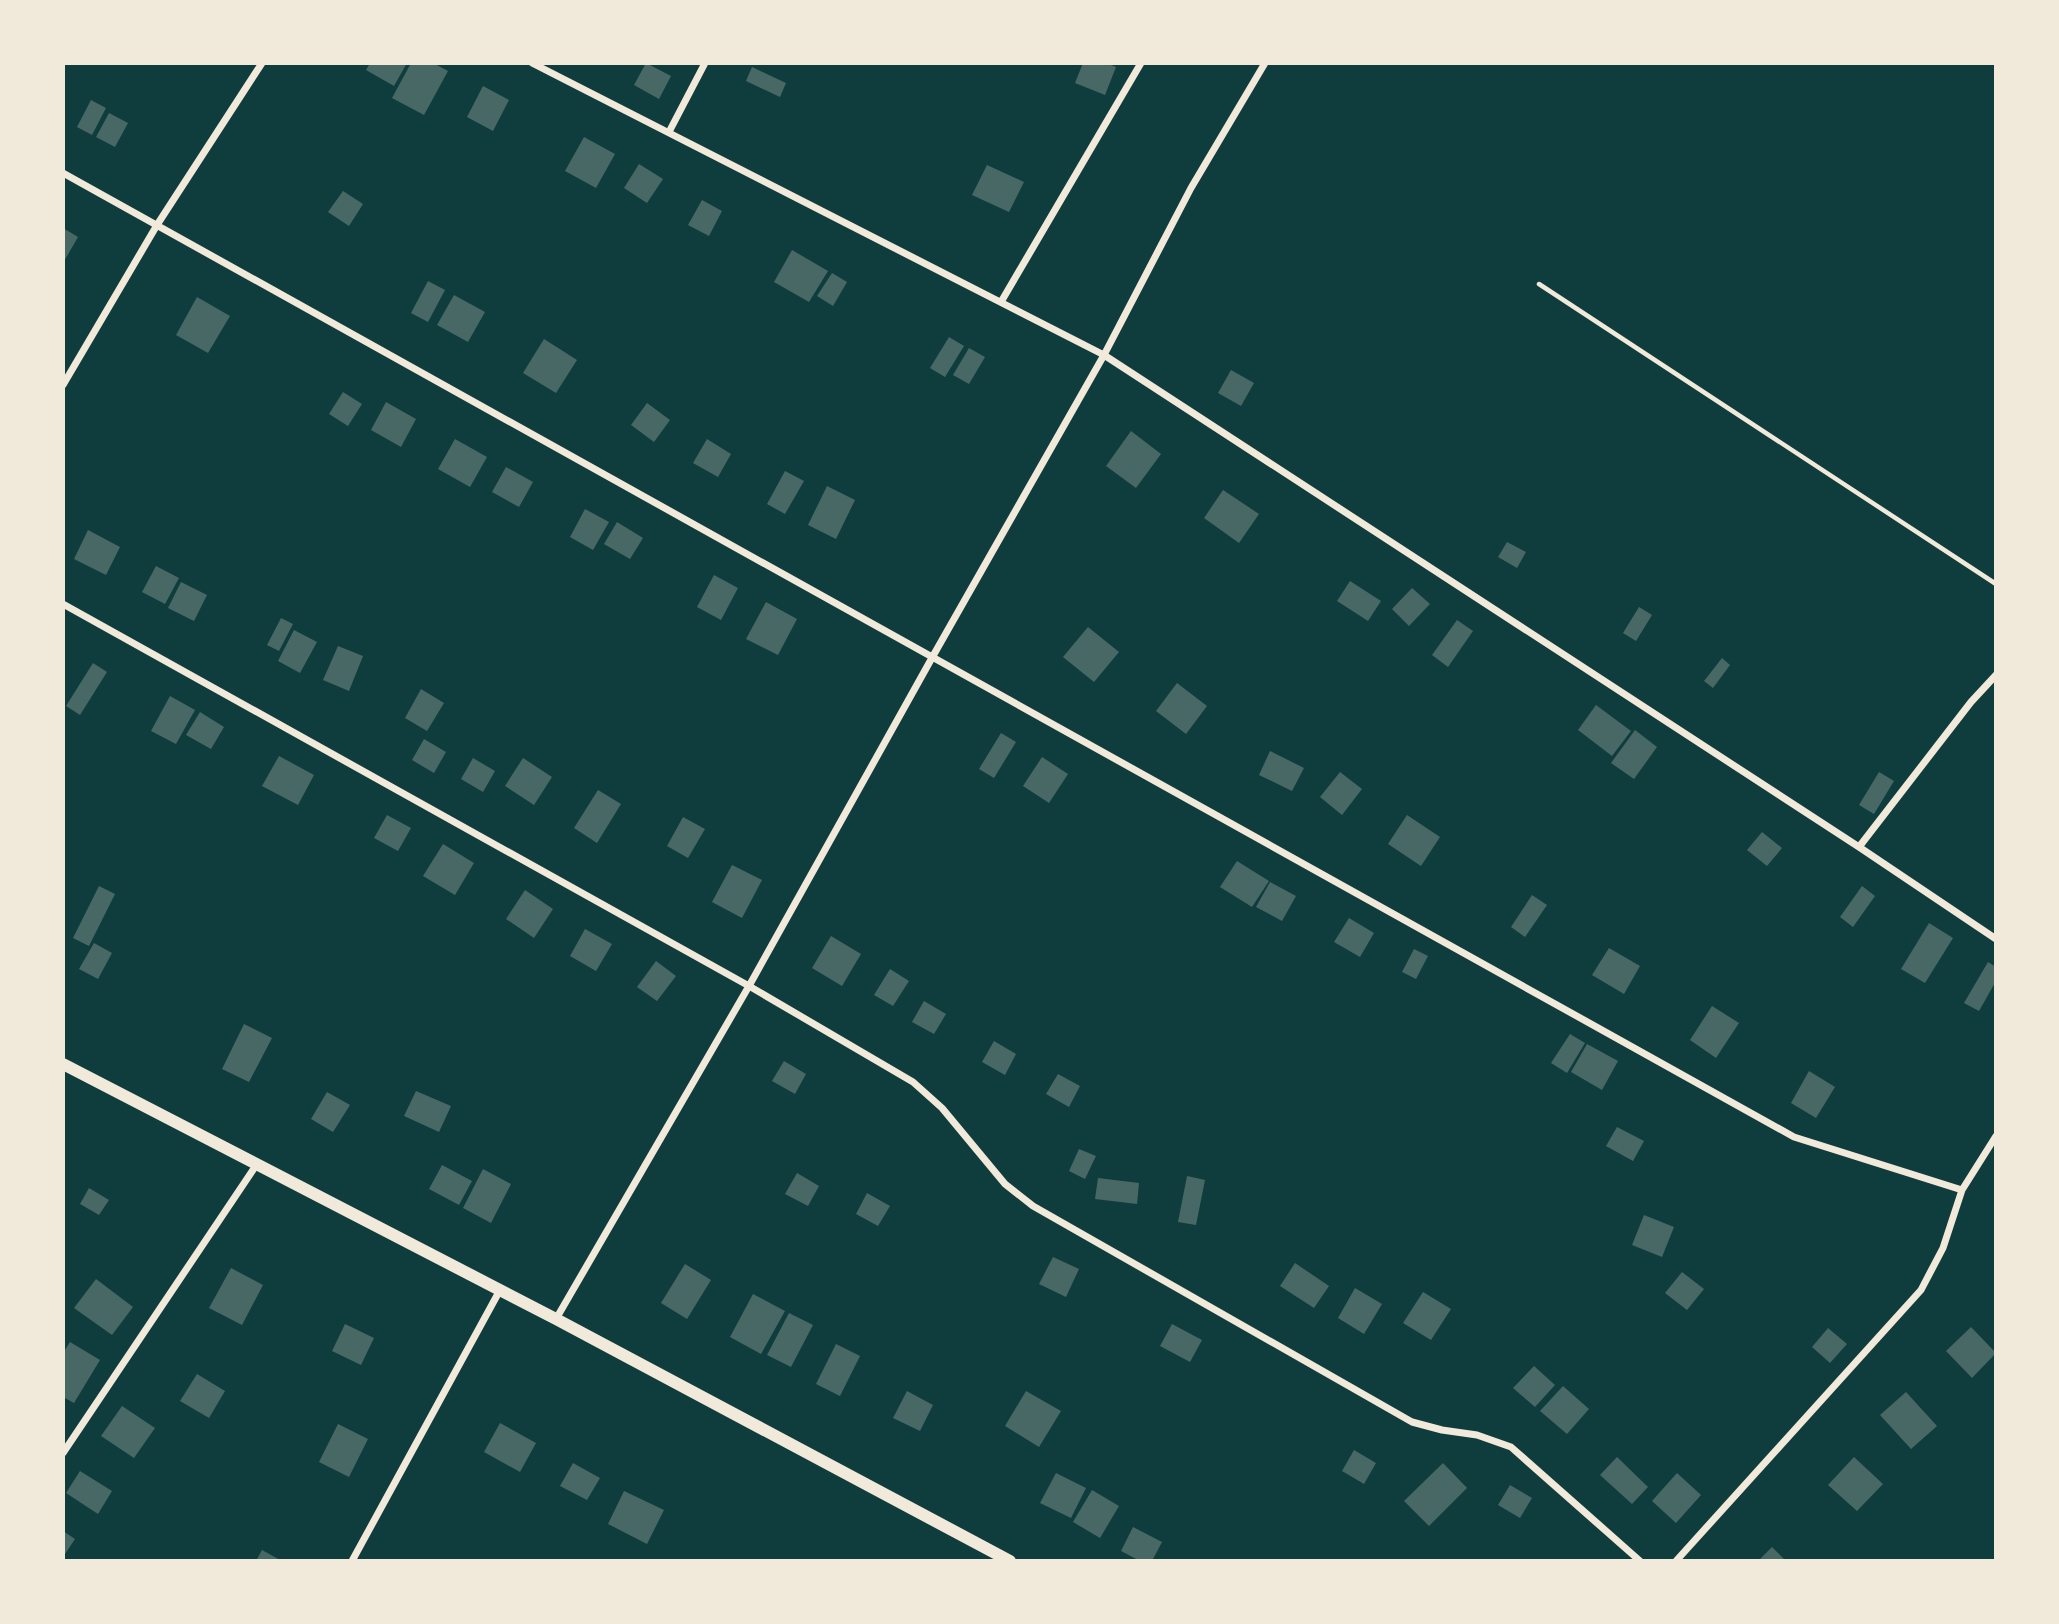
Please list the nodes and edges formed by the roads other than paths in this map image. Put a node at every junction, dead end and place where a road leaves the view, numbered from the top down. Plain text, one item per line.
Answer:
1 (262, 63) edge
2 (532, 63) edge
3 (705, 63) edge
4 (1141, 63) edge
5 (1265, 63) edge
6 (669, 132) junction
7 (63, 173) edge
8 (157, 225) junction
9 (1539, 284) dead end
10 (1001, 302) junction
11 (1104, 355) junction
12 (63, 386) edge
13 (1996, 584) edge
14 (63, 604) edge
15 (933, 656) junction
16 (1996, 675) edge
17 (1860, 847) junction
18 (1996, 939) edge
19 (749, 986) junction
20 (63, 1064) edge
21 (1996, 1136) edge
22 (257, 1164) junction
23 (1962, 1190) junction
24 (500, 1290) junction
25 (556, 1319) junction
26 (63, 1453) edge
27 (352, 1561) edge
28 (1010, 1561) edge
29 (1640, 1561) edge
30 (1676, 1561) edge

1 - 8 street
2 - 6 street
3 - 6 street
4 - 10 street
5 - 11 street
6 - 10 street
7 - 8 street
8 - 12 street
8 - 15 street
9 - 13 lane
10 - 11 street
11 - 15 street
11 - 17 street
14 - 19 street
15 - 19 street
15 - 23 street
16 - 17 street
17 - 18 street
19 - 25 street
19 - 29 street
20 - 22 street
21 - 23 street
22 - 24 street
22 - 26 street
23 - 30 street
24 - 25 street
24 - 27 street
25 - 28 street

